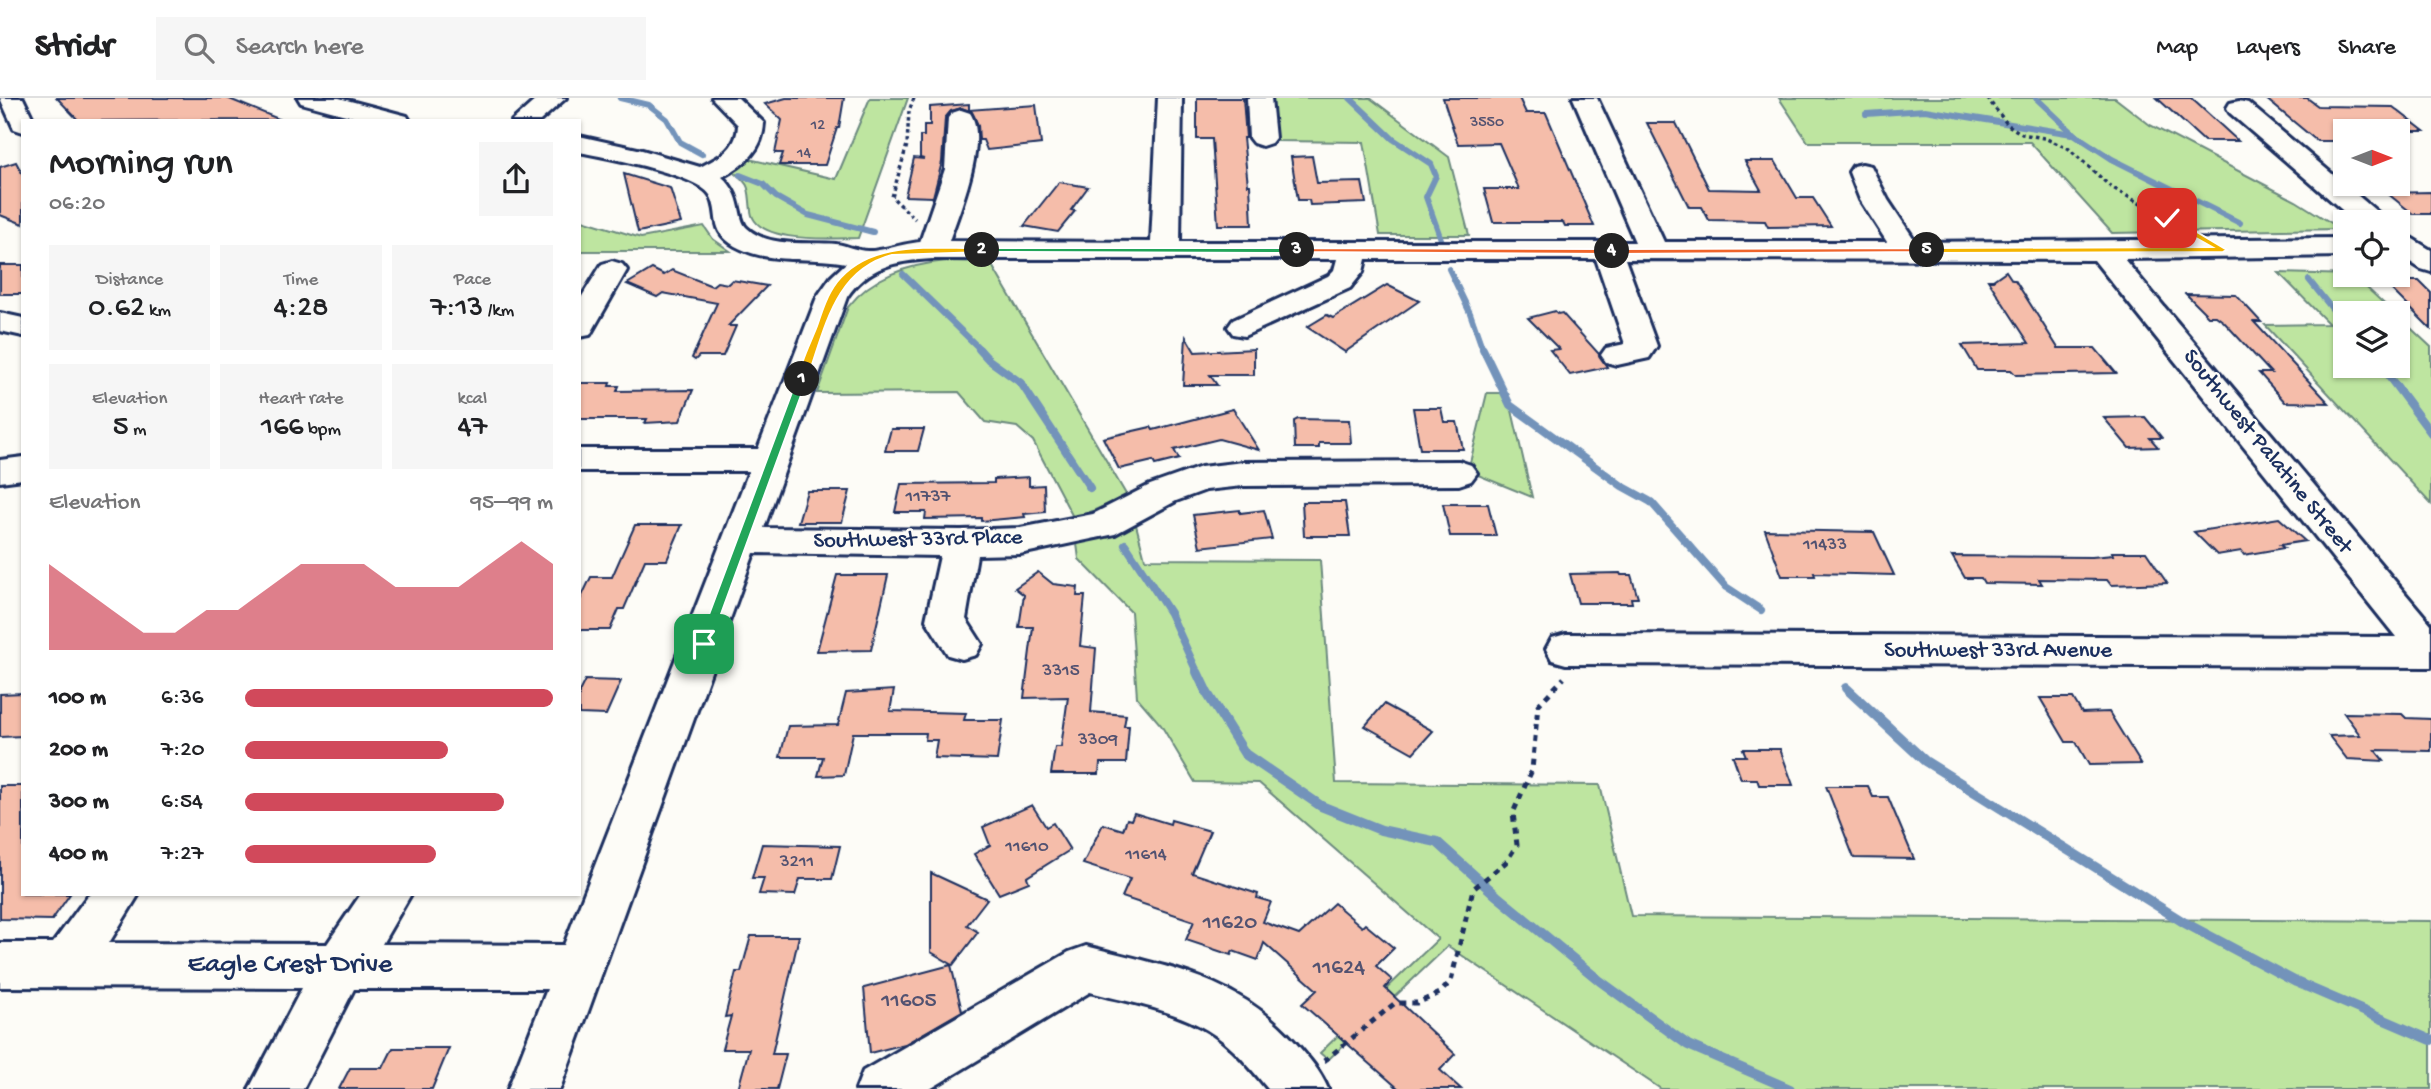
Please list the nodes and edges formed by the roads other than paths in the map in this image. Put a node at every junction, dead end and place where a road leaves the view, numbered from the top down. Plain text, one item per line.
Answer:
1 (11, 98) edge
2 (310, 98) edge
3 (554, 98) edge
4 (723, 98) edge
5 (1170, 98) edge
6 (1259, 98) edge
7 (1585, 98) edge
8 (335, 106) junction
9 (2239, 108) dead end
10 (961, 118) dead end
11 (310, 119) edge
12 (390, 119) edge
13 (527, 119) edge
14 (21, 120) edge
15 (1262, 138) dead end
16 (581, 144) edge
17 (1862, 172) dead end
18 (702, 176) junction
19 (2358, 210) edge
20 (2333, 247) edge
21 (2410, 247) edge
22 (926, 250) junction
23 (1165, 250) junction
24 (1354, 250) junction
25 (1906, 250) junction
26 (1608, 251) junction
27 (2102, 251) junction
28 (1654, 252) junction
29 (867, 261) junction
30 (2431, 263) edge
31 (612, 270) dead end
32 (0, 322) edge
33 (581, 324) edge
34 (21, 327) edge
35 (1244, 327) dead end
36 (1617, 355) dead end
37 (581, 460) edge
38 (772, 460) junction
39 (21, 468) edge
40 (0, 471) edge
41 (1459, 473) dead end
42 (742, 540) junction
43 (961, 543) junction
44 (962, 644) dead end
45 (1566, 649) dead end
46 (2431, 652) edge
47 (115, 896) edge
48 (387, 896) edge
49 (0, 965) edge
50 (66, 965) junction
51 (341, 965) junction
52 (580, 967) junction
53 (1299, 1086) edge
54 (275, 1089) edge
55 (534, 1089) edge
56 (882, 1089) edge

1 - 14 street
2 - 8 street
3 - 13 street
4 - 18 street
5 - 23 street
6 - 15 street
7 - 28 street
8 - 11 street
8 - 12 street
9 - 19 street
10 - 22 street
16 - 18 street
17 - 25 street
18 - 29 street
20 - 27 street
21 - 30 street
22 - 23 street
22 - 29 street
23 - 24 street
24 - 26 street
24 - 35 street
25 - 27 street
25 - 28 street
26 - 28 street
26 - 36 street
27 - 46 street, Southwest Palatine Street
29 - 38 street
31 - 33 street
32 - 34 street
37 - 38 street
38 - 42 street
39 - 40 street
41 - 43 street, Southwest 33rd Place
42 - 43 street, Southwest 33rd Place
42 - 52 street
43 - 44 street
45 - 46 street, Southwest 33rd Avenue
47 - 50 street
48 - 51 street
49 - 50 street, Eagle Crest Drive
50 - 51 street, Eagle Crest Drive
51 - 52 street, Eagle Crest Drive
51 - 54 street
52 - 55 street
53 - 56 street

